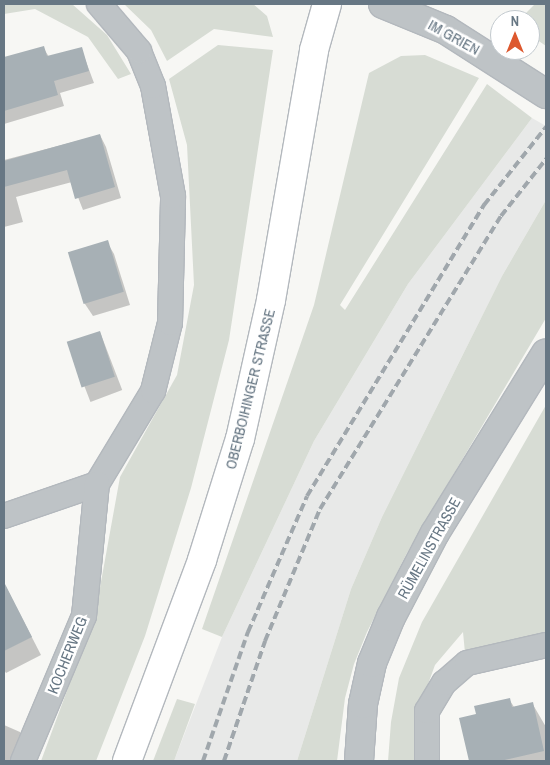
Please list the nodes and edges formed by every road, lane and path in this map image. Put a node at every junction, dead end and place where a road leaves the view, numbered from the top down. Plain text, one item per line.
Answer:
1 (99, 4) edge
2 (327, 4) edge
3 (383, 4) edge
4 (537, 88) edge
5 (546, 352) edge
6 (96, 484) junction
7 (4, 516) edge
8 (546, 644) edge
9 (23, 761) edge
10 (127, 761) edge
11 (359, 761) edge
12 (427, 761) edge

1 - 6 street
2 - 10 main road, OBERBOIHINGER STRASSE
3 - 4 street, IM GRIEN
5 - 11 street, RÜMELINSTRASSE
6 - 7 street
6 - 9 street, KOCHERWEG
8 - 12 street

